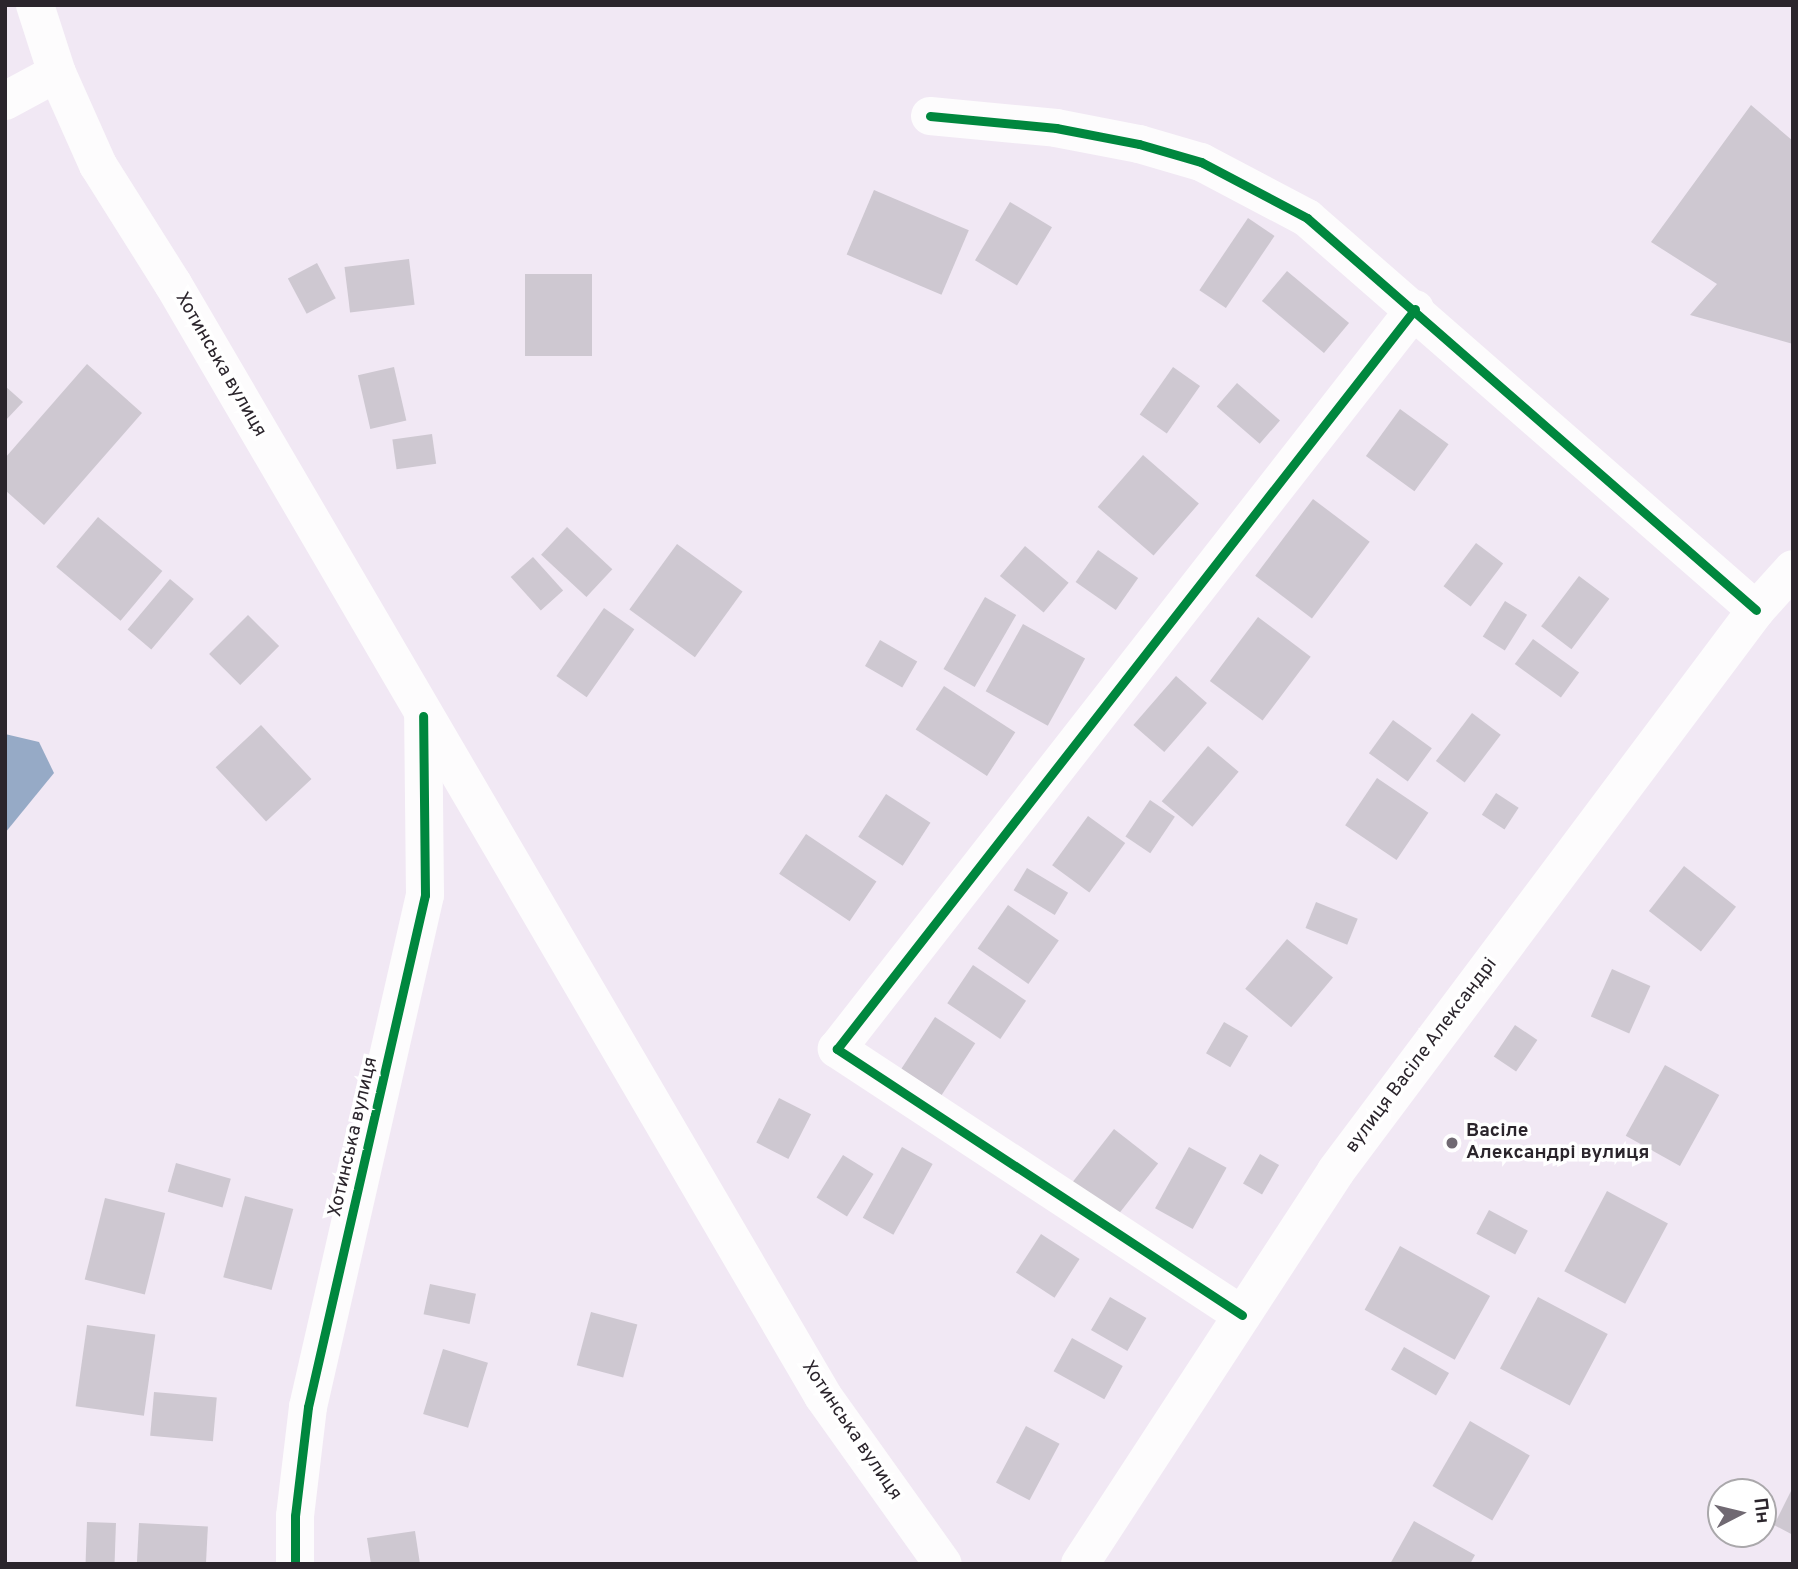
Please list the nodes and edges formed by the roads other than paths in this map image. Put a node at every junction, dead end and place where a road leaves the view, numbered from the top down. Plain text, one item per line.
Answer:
1 (35, 5) edge
2 (57, 73) junction
3 (5, 76) edge
4 (5, 102) edge
5 (930, 116) dead end
6 (1415, 309) junction
7 (1793, 569) edge
8 (1756, 610) junction
9 (424, 716) junction
10 (1242, 1315) junction
11 (295, 1564) edge
12 (943, 1564) edge
13 (1080, 1564) edge

1 - 2 main road, Хотинська вулиця
2 - 3 main road
2 - 4 main road
2 - 9 main road, Хотинська вулиця
5 - 6 main road
6 - 8 main road
6 - 10 main road
7 - 8 main road, вулиця Васіле Александрі
8 - 10 main road, вулиця Васіле Александрі
9 - 11 main road, Хотинська вулиця
9 - 12 main road, Хотинська вулиця
10 - 13 main road, вулиця Васіле Александрі

